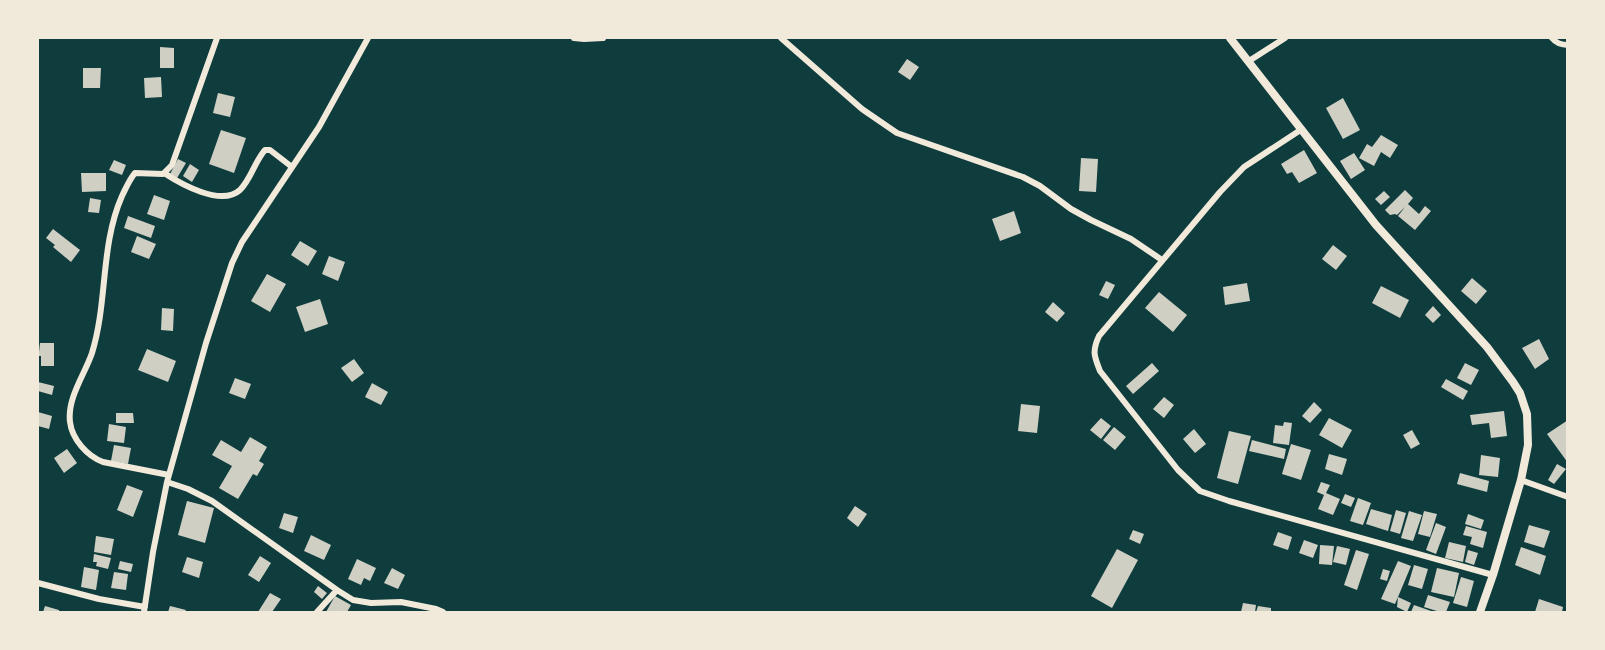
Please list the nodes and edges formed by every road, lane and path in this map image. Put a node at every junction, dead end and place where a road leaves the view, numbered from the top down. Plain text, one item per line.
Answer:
1 (217, 38) edge
2 (368, 38) edge
3 (574, 38) edge
4 (603, 38) edge
5 (781, 38) edge
6 (1230, 38) edge
7 (1285, 38) edge
8 (1552, 38) edge
9 (1568, 45) edge
10 (1250, 61) junction
11 (1302, 129) junction
12 (292, 167) junction
13 (164, 173) junction
14 (1162, 260) junction
15 (168, 478) junction
16 (1521, 480) junction
17 (1568, 497) edge
18 (1493, 575) junction
19 (38, 582) edge
20 (336, 590) junction
21 (145, 609) edge
22 (317, 612) edge
23 (443, 612) edge
24 (1480, 612) edge

1 - 13 street
2 - 12 street
3 - 4 street
5 - 14 street
6 - 10 main road
7 - 10 street
8 - 9 street
10 - 11 main road
11 - 14 street
11 - 16 main road
12 - 13 street
12 - 15 street
13 - 15 street
14 - 18 street
15 - 20 street
15 - 21 street
16 - 17 street
16 - 18 main road
18 - 24 main road
19 - 21 street
20 - 22 street
20 - 23 street

